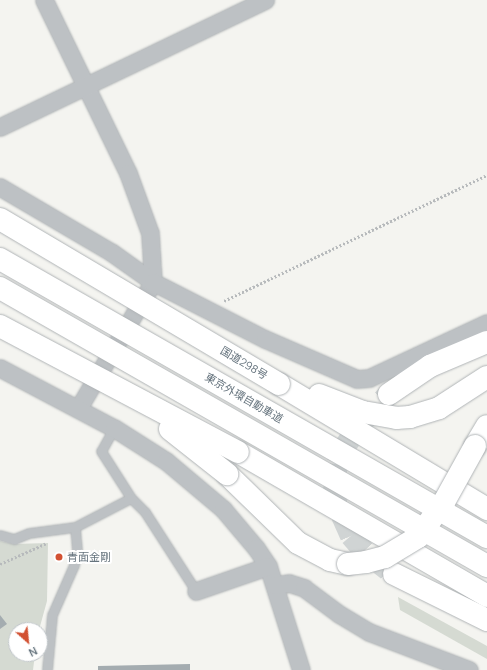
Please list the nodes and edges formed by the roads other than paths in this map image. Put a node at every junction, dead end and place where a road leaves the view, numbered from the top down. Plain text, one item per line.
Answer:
1 (44, 0) edge
2 (265, 0) edge
3 (85, 85) junction
4 (0, 127) edge
5 (0, 187) edge
6 (0, 219) edge
7 (0, 259) edge
8 (153, 282) junction
9 (0, 288) edge
10 (487, 322) edge
11 (0, 326) edge
12 (0, 334) edge
13 (487, 342) edge
14 (0, 368) edge
15 (487, 377) edge
16 (282, 381) junction
17 (389, 394) tunnel mouth
18 (78, 409) junction
19 (487, 426) edge
20 (114, 428) junction
21 (132, 498) junction
22 (487, 509) edge
23 (75, 527) junction
24 (0, 535) edge
25 (487, 537) edge
26 (268, 566) junction
27 (487, 566) edge
28 (394, 574) tunnel mouth
29 (275, 585) junction
30 (196, 591) joint
31 (487, 596) edge
32 (487, 620) edge
33 (47, 670) edge
34 (301, 670) edge
35 (469, 670) edge

1 - 3 street
2 - 3 street
3 - 4 street
3 - 8 street
5 - 8 street
6 - 16 highway, bridge
7 - 25 highway, 東京外環自動車道, bridge
8 - 10 street
8 - 18 street
9 - 27 highway, bridge
11 - 31 highway, bridge
12 - 19 highway, bridge
13 - 17 highway
14 - 18 street
15 - 16 highway
16 - 22 highway, 国道298号
18 - 20 street
20 - 21 lane
20 - 26 street
21 - 23 lane
21 - 30 lane
23 - 24 lane
23 - 33 lane
26 - 29 street
26 - 30 street
28 - 32 highway
29 - 34 street
29 - 35 street

